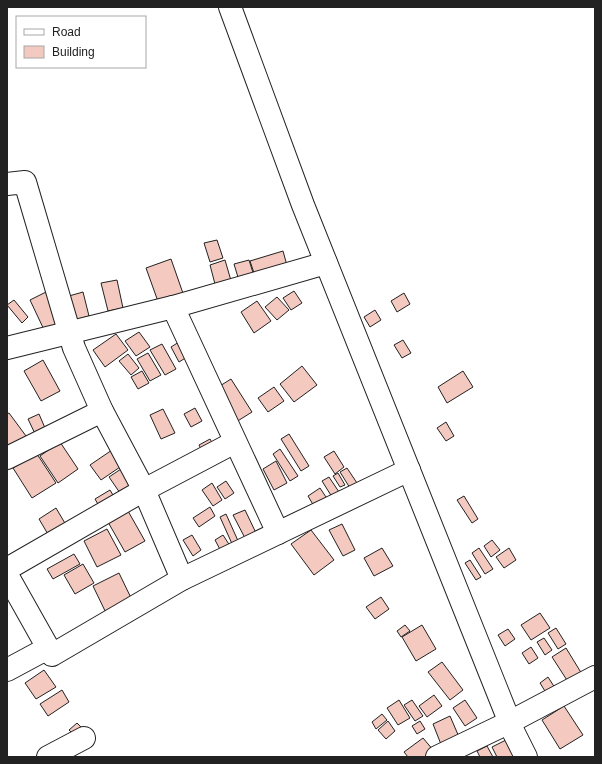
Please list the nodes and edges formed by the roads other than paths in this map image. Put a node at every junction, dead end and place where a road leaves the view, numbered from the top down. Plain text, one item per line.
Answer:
1 (230, 7) edge
2 (7, 184) edge
3 (326, 263) junction
4 (173, 307) junction
5 (69, 334) junction
6 (7, 348) edge
7 (102, 411) junction
8 (235, 442) junction
9 (7, 458) edge
10 (409, 470) junction
11 (144, 490) junction
12 (278, 533) junction
13 (7, 569) edge
14 (7, 575) edge
15 (182, 580) junction
16 (48, 648) junction
17 (7, 670) edge
18 (595, 677) edge
19 (510, 722) junction
20 (84, 738) dead end
21 (48, 757) edge
22 (437, 757) edge
23 (526, 757) edge

1 - 3 street
2 - 5 street
3 - 4 street
3 - 10 street
4 - 5 street
4 - 8 street
5 - 6 street
5 - 7 street
7 - 9 street
7 - 11 street
8 - 11 street
8 - 12 street
10 - 12 street
10 - 19 street
11 - 13 street
11 - 15 street
12 - 15 street
14 - 16 street
15 - 16 street
16 - 17 street
18 - 19 street
19 - 22 street
19 - 23 street
20 - 21 street

